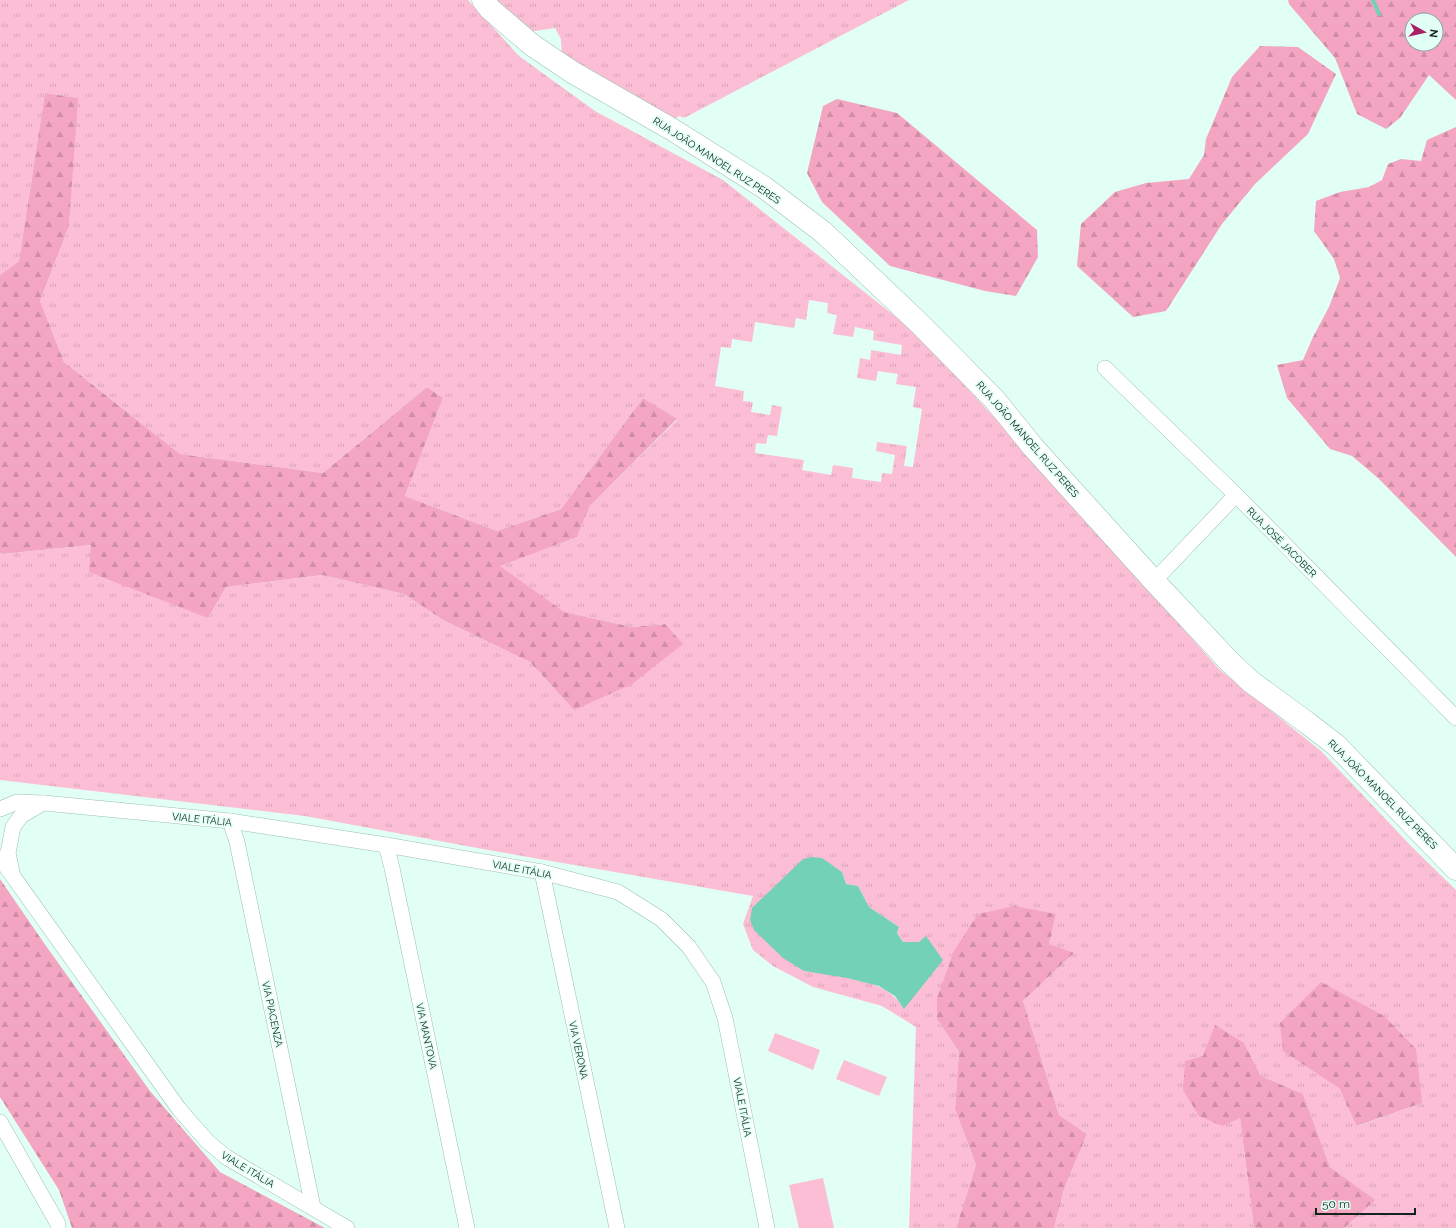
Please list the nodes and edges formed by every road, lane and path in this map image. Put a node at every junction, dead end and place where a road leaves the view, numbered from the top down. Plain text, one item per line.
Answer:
1 (483, 0) edge
2 (1105, 368) dead end
3 (1236, 496) junction
4 (1154, 581) junction
5 (1456, 718) edge
6 (44, 803) junction
7 (0, 809) edge
8 (230, 821) junction
9 (386, 845) junction
10 (0, 858) edge
11 (1456, 869) edge
12 (542, 872) junction
13 (13, 874) junction
14 (0, 1122) edge
15 (313, 1207) junction
16 (58, 1228) edge
17 (347, 1228) edge
18 (467, 1228) edge
19 (617, 1228) edge
20 (767, 1228) edge

1 - 4 street, RUA JOÃO MANOEL RUZ PERES
2 - 3 street, RUA JOSÉ JACOBER
3 - 4 street
3 - 5 street, RUA JOSÉ JACOBER
4 - 11 street, RUA JOÃO MANOEL RUZ PERES
6 - 7 street, VIALE ITÁLIA
6 - 8 street, VIALE ITÁLIA
6 - 13 street, VIALE ITÁLIA
8 - 9 street, VIALE ITÁLIA
8 - 15 street, VIA PIACENZA
9 - 12 street, VIALE ITÁLIA
9 - 18 street, VIA MANTOVA
10 - 13 street, VIALE ITÁLIA
12 - 19 street, VIA VERONA
12 - 20 street, VIALE ITÁLIA
13 - 15 street, VIALE ITÁLIA
14 - 16 street
15 - 17 street, VIALE ITÁLIA

